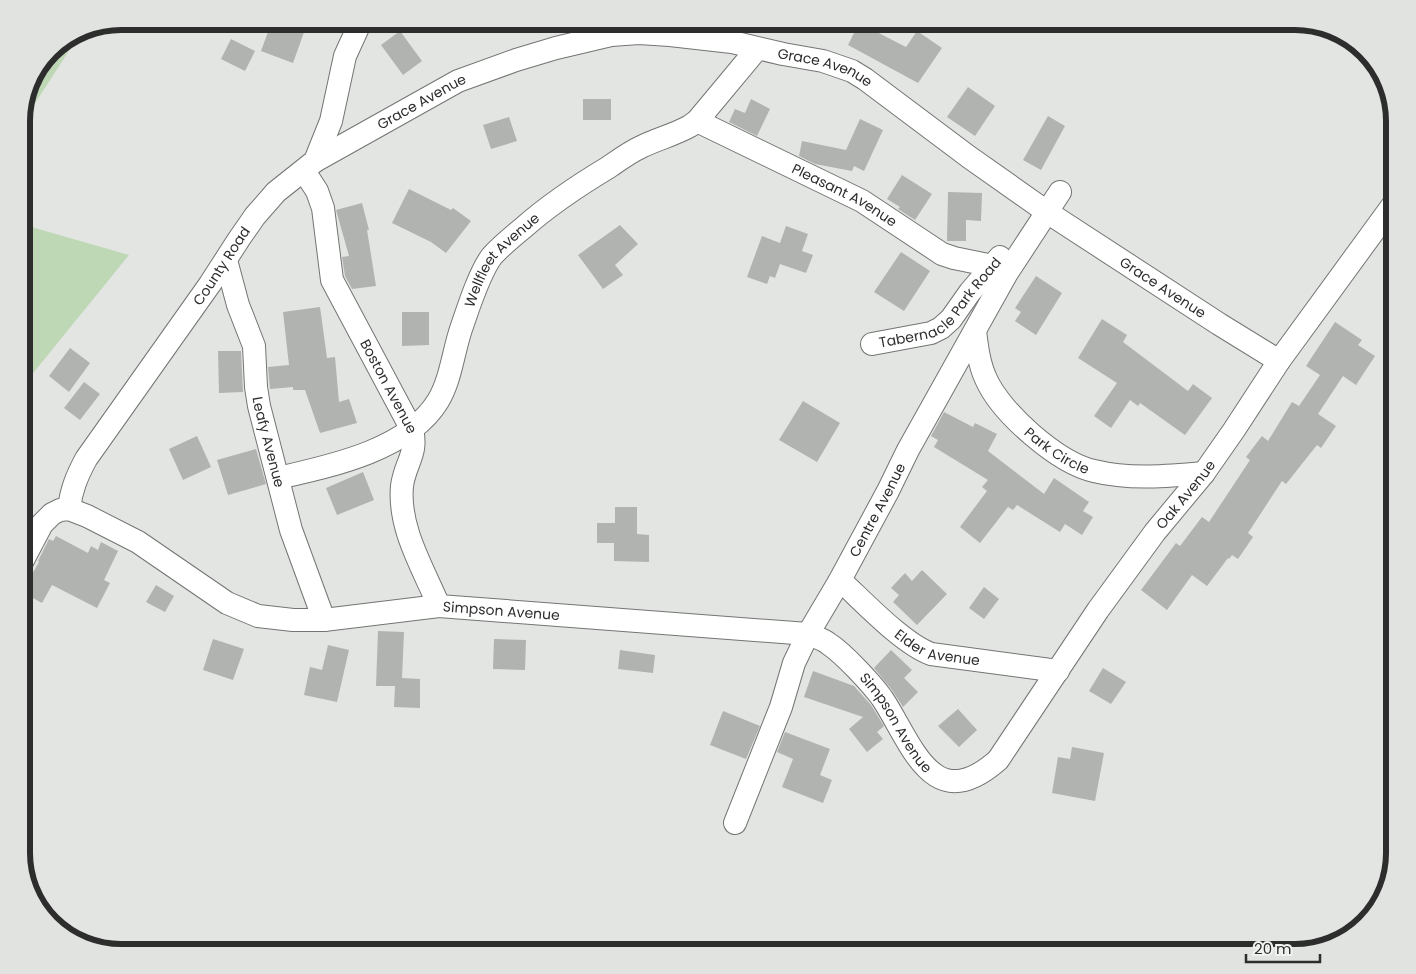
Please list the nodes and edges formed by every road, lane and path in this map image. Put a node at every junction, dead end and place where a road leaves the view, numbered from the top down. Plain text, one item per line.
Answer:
1 (357, 30) edge
2 (757, 49) junction
3 (697, 121) junction
4 (310, 166) junction
5 (1060, 192) dead end
6 (1048, 212) junction
7 (1386, 214) edge
8 (1028, 240) junction
9 (226, 260) junction
10 (993, 266) junction
11 (974, 331) junction
12 (872, 344) dead end
13 (1279, 361) junction
14 (412, 430) junction
15 (1204, 473) junction
16 (278, 478) junction
17 (69, 509) junction
18 (30, 548) edge
19 (840, 580) junction
20 (439, 606) junction
21 (324, 620) junction
22 (808, 634) junction
23 (1058, 671) junction
24 (972, 778) joint
25 (735, 823) dead end

1 - 4 street
2 - 3 street, Wellfleet Avenue
2 - 4 street, Grace Avenue
2 - 6 street, Grace Avenue
3 - 10 street, Pleasant Avenue
3 - 14 street, Wellfleet Avenue
4 - 9 street, County Road
4 - 14 street, Boston Avenue
5 - 6 street, Centre Avenue
6 - 8 street, Centre Avenue
6 - 13 street, Grace Avenue
7 - 13 street, Oak Avenue
8 - 10 street, Tabernacle Park Road
8 - 11 street, Centre Avenue
9 - 16 street, Leafy Avenue
9 - 17 street, County Road
10 - 12 street, Tabernacle Park Road
11 - 15 street, Park Circle
11 - 19 street, Centre Avenue
13 - 15 street, Oak Avenue
14 - 16 street, Wellfleet Avenue
14 - 20 street, Boston Avenue
15 - 23 street, Oak Avenue
16 - 21 street, Leafy Avenue
17 - 18 street
17 - 21 street, Simpson Avenue
19 - 22 street, Centre Avenue
19 - 23 street, Elder Avenue
20 - 21 street, Simpson Avenue
20 - 22 street, Simpson Avenue
22 - 24 street, Simpson Avenue
22 - 25 street, Centre Avenue
23 - 24 street, Oak Avenue

